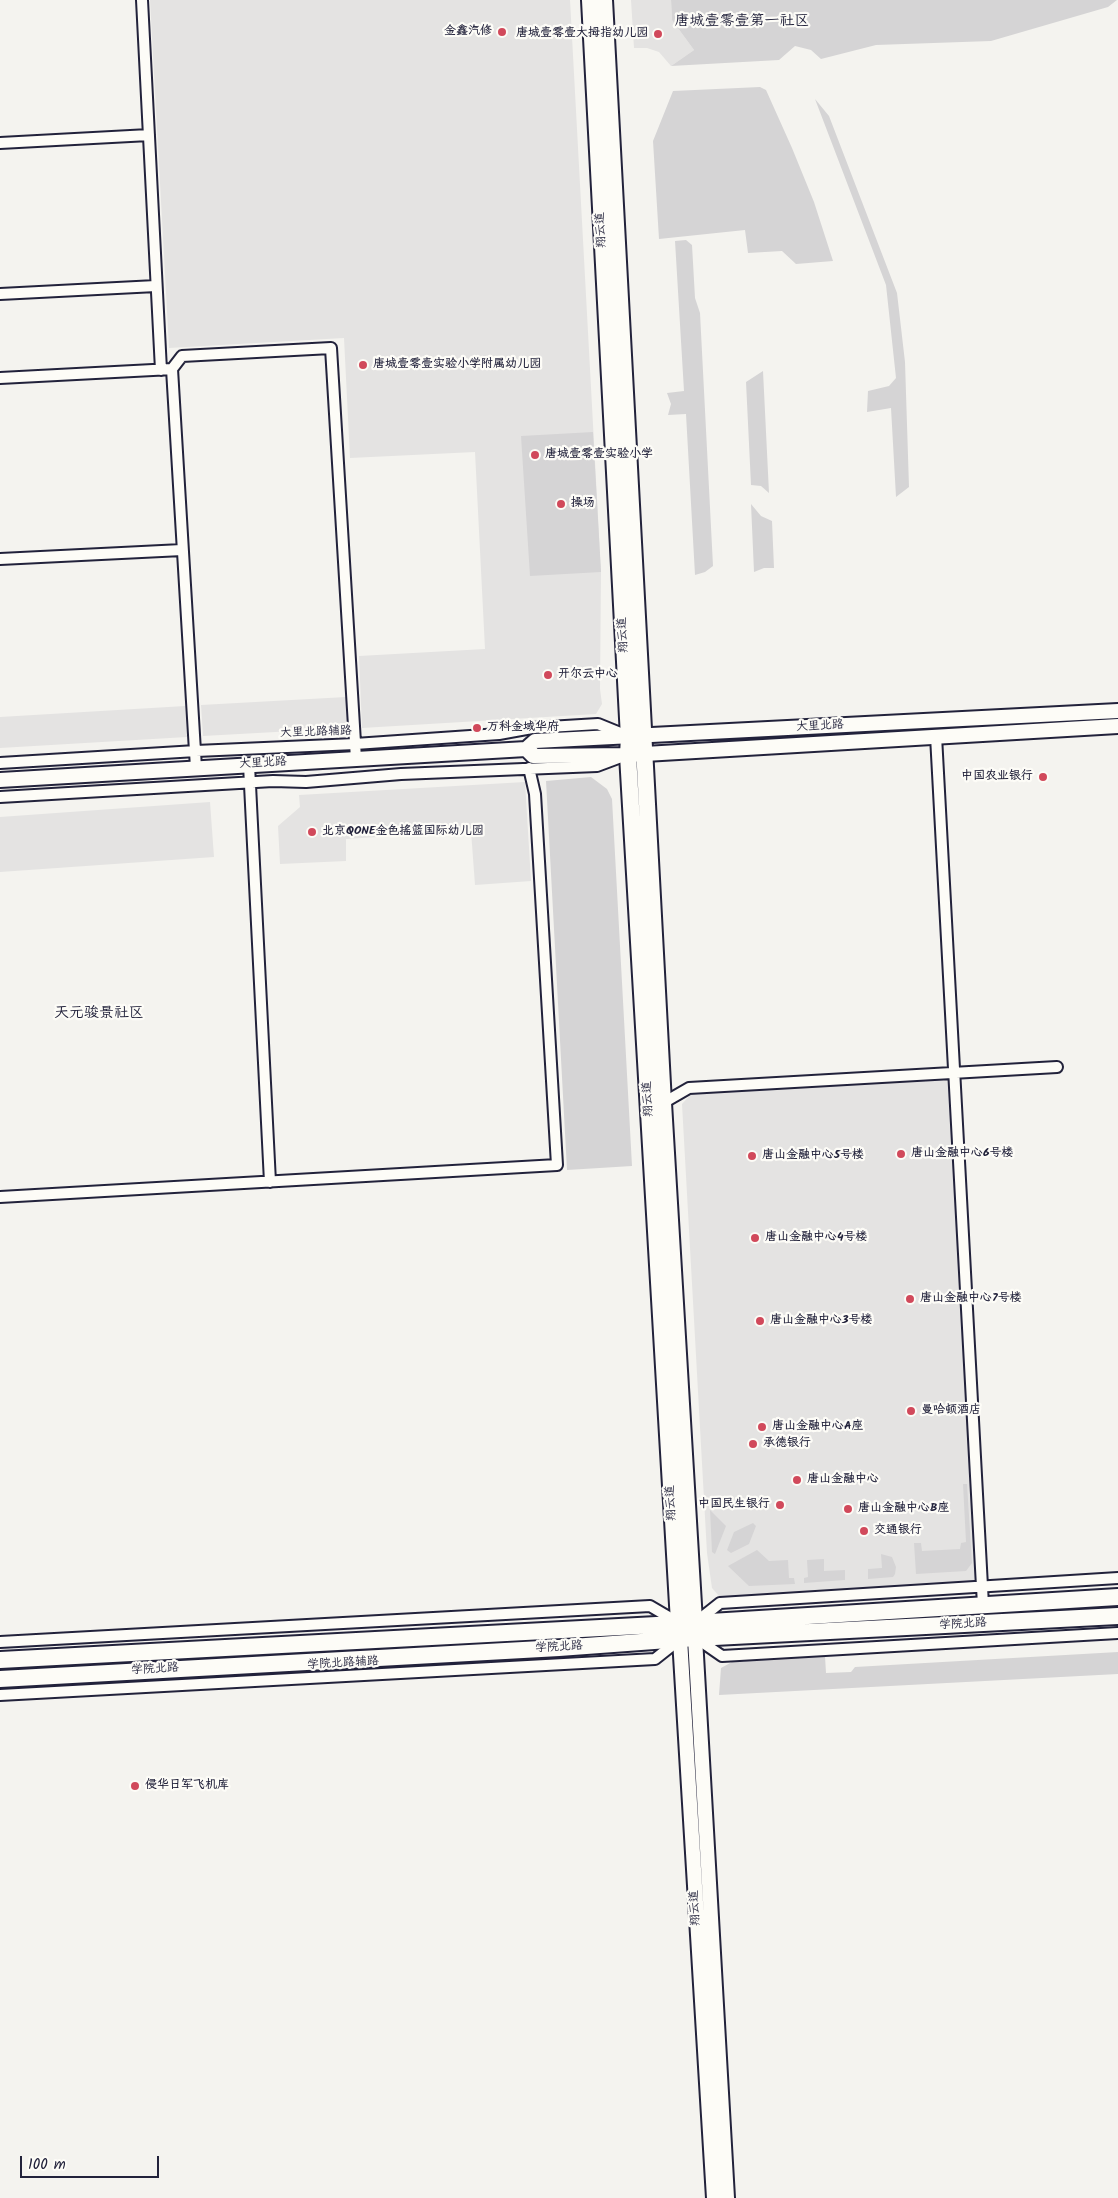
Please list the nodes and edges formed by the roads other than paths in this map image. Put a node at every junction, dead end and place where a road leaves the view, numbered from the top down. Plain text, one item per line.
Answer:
1 (142, 0) edge
2 (590, 0) edge
3 (604, 0) edge
4 (149, 135) junction
5 (0, 143) edge
6 (156, 286) junction
7 (0, 294) edge
8 (172, 369) junction
9 (161, 370) junction
10 (0, 378) edge
11 (182, 550) junction
12 (0, 559) edge
13 (1118, 711) edge
14 (1118, 726) edge
15 (637, 736) junction
16 (936, 736) junction
17 (355, 744) junction
18 (526, 749) junction
19 (196, 751) junction
20 (645, 754) junction
21 (628, 755) junction
22 (356, 759) junction
23 (0, 763) edge
24 (249, 765) junction
25 (196, 768) junction
26 (529, 768) junction
27 (0, 780) edge
28 (250, 782) junction
29 (0, 797) edge
30 (1057, 1067) dead end
31 (954, 1073) junction
32 (663, 1103) junction
33 (270, 1182) junction
34 (0, 1197) edge
35 (1118, 1578) edge
36 (1052, 1582) junction
37 (982, 1586) junction
38 (1118, 1597) edge
39 (1053, 1601) junction
40 (983, 1605) junction
41 (1118, 1616) edge
42 (1054, 1620) junction
43 (687, 1631) junction
44 (1118, 1633) edge
45 (163, 1634) junction
46 (1055, 1637) junction
47 (0, 1642) edge
48 (164, 1652) junction
49 (559, 1656) junction
50 (0, 1660) edge
51 (164, 1669) junction
52 (0, 1678) edge
53 (165, 1686) junction
54 (0, 1695) edge
55 (714, 2198) edge
56 (727, 2198) edge

1 - 4 street
2 - 15 main road, 翔云道
3 - 15 main road, 翔云道
4 - 5 street
4 - 6 street
6 - 7 street
6 - 9 street
8 - 9 street
8 - 11 street
8 - 17 street
9 - 10 street
11 - 12 street
11 - 19 street
13 - 15 main road, 大里北路
14 - 16 main road, 大里北路
15 - 17 street, 大里北路辅路
15 - 18 main road, 大里北路
15 - 20 main road, 翔云道
15 - 21 main road, 翔云道
16 - 20 main road, 大里北路
16 - 31 street
17 - 19 street, 大里北路辅路
17 - 22 street
18 - 21 main road, 大里北路
18 - 22 main road, 大里北路
19 - 23 street, 大里北路辅路
19 - 25 street
20 - 21 main road, 大里北路
20 - 32 main road, 翔云道
21 - 26 street
21 - 43 main road, 翔云道
22 - 24 main road, 大里北路
24 - 25 main road, 大里北路
24 - 28 street
25 - 27 main road, 大里北路
26 - 28 street
26 - 33 street
28 - 29 street
28 - 33 street
30 - 31 street
31 - 32 street
31 - 37 street
32 - 43 main road, 翔云道
33 - 34 street
35 - 36 street
36 - 37 street
36 - 39 street
37 - 40 street
37 - 43 street
38 - 39 main road, 学院北路
39 - 40 main road, 学院北路
39 - 42 main road
40 - 43 main road, 学院北路
41 - 42 main road, 学院北路
42 - 43 main road, 学院北路
42 - 46 street
43 - 45 street
43 - 46 street
43 - 48 main road, 学院北路
43 - 49 main road, 学院北路
43 - 55 main road, 翔云道
43 - 56 main road, 翔云道
44 - 46 street
45 - 47 street
45 - 48 street
48 - 50 main road, 学院北路
48 - 51 main road
49 - 51 main road, 学院北路
49 - 53 street, 学院北路辅路
51 - 52 main road, 学院北路
51 - 53 street
53 - 54 street, 学院北路辅路

